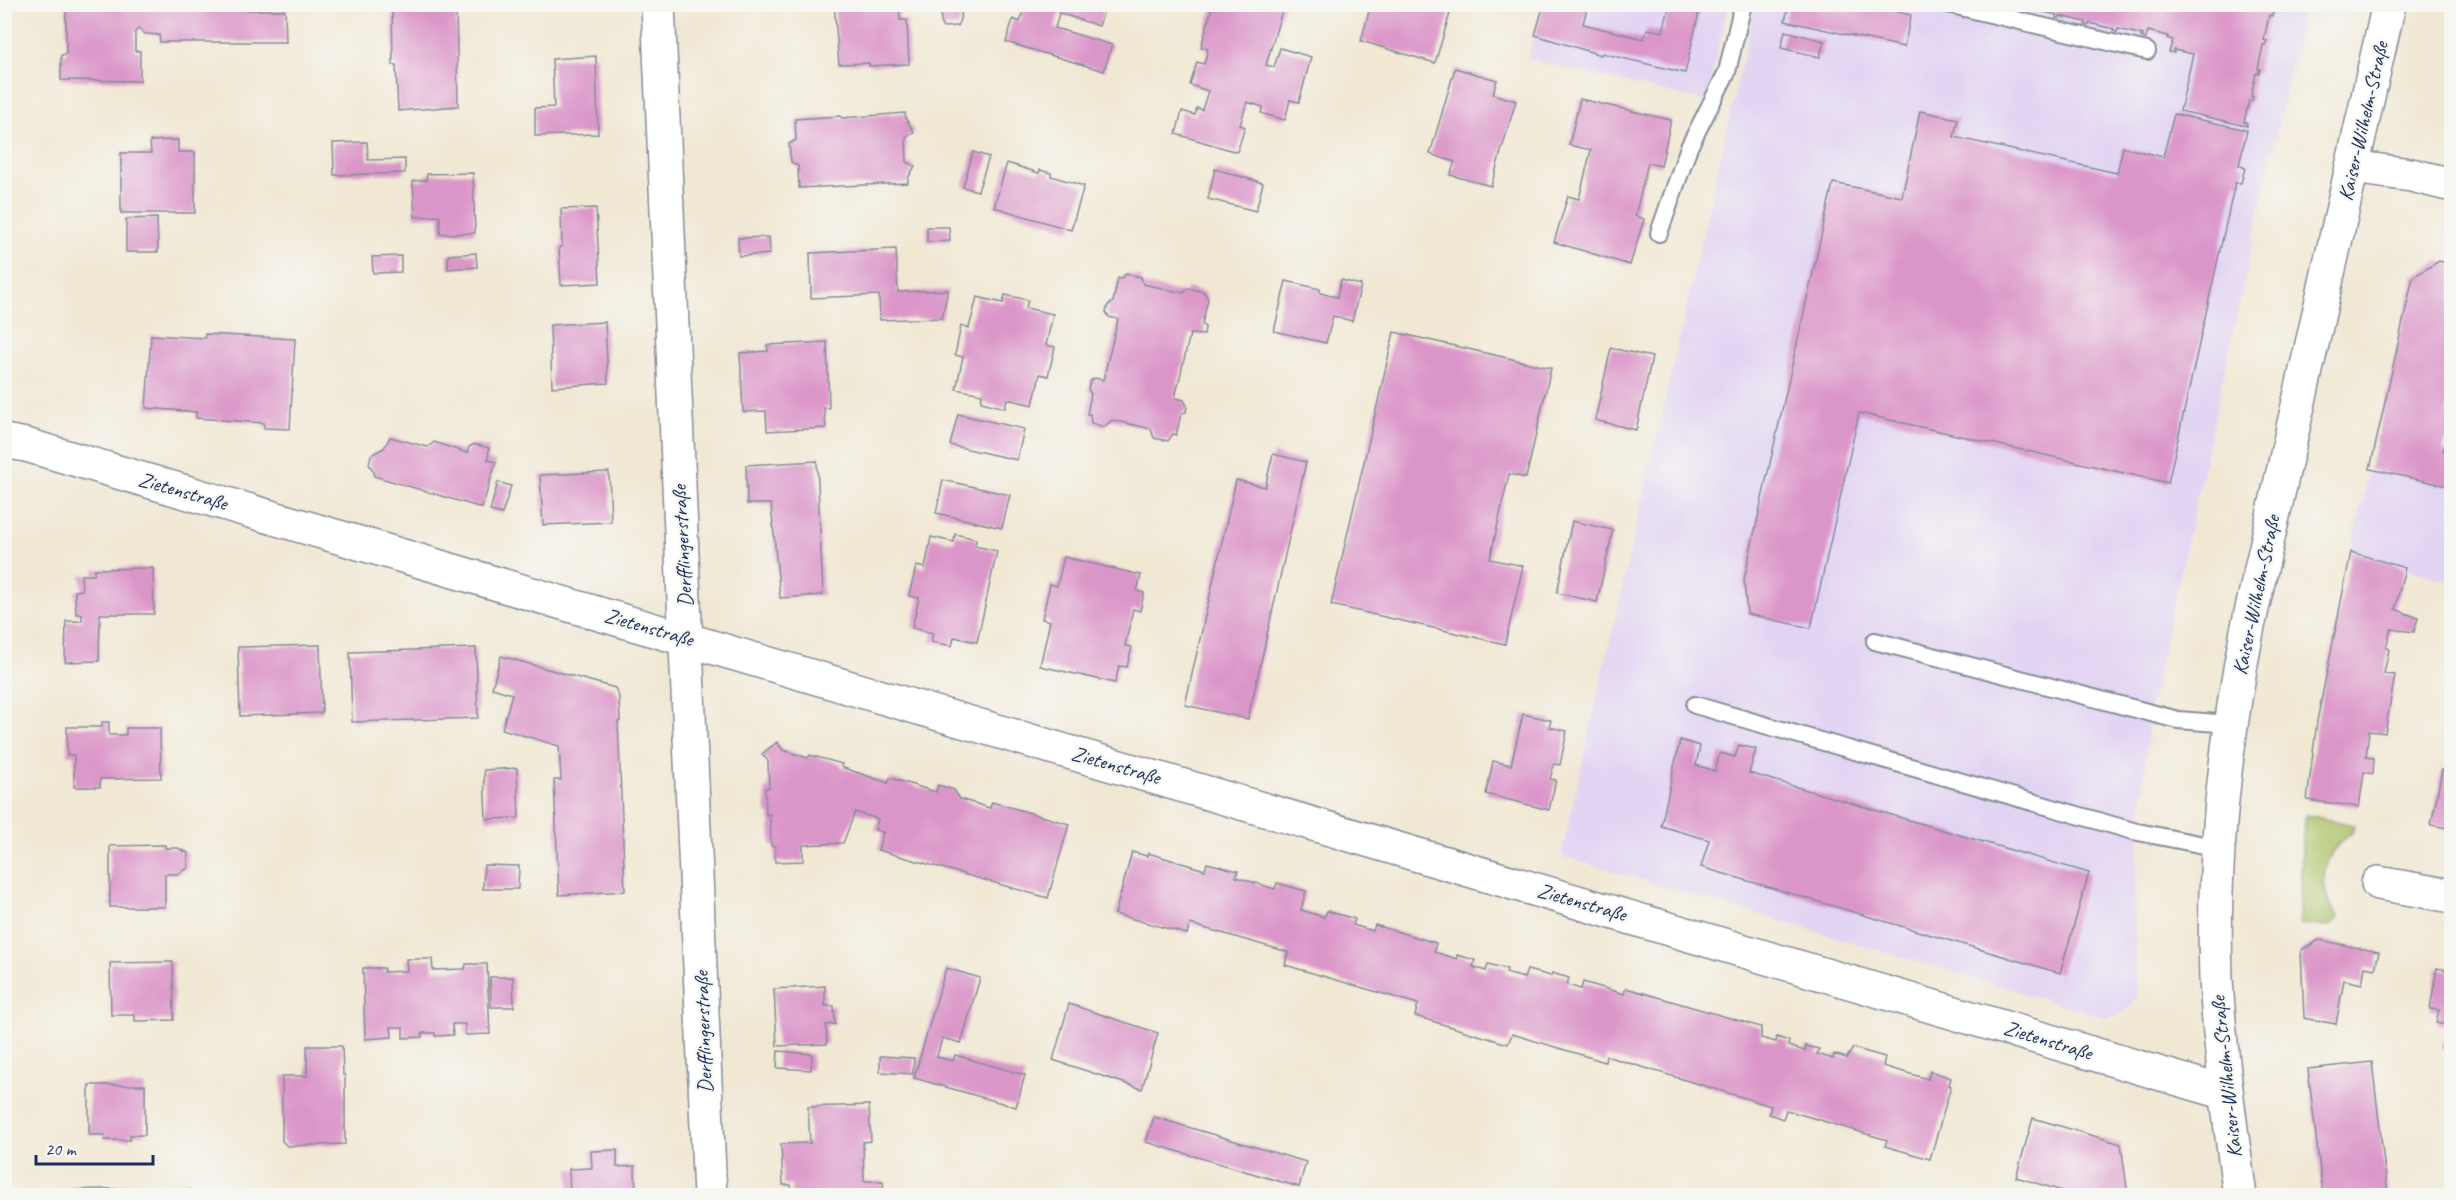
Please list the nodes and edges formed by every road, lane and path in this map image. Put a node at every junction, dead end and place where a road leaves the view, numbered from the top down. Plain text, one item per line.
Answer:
1 (658, 4) edge
2 (1743, 4) edge
3 (1948, 4) edge
4 (2389, 4) edge
5 (2147, 51) dead end
6 (2352, 167) junction
7 (2451, 185) edge
8 (1659, 233) dead end
9 (4, 441) edge
10 (687, 638) junction
11 (1875, 641) dead end
12 (1695, 705) dead end
13 (2231, 724) junction
14 (2219, 848) junction
15 (2378, 882) dead end
16 (2451, 896) edge
17 (2226, 1093) junction
18 (710, 1196) edge
19 (2240, 1196) edge

1 - 10 street, Derfflingerstraße
2 - 8 lane
3 - 5 lane
4 - 6 street, Kaiser-Wilhelm-Straße
6 - 7 street
6 - 13 street, Kaiser-Wilhelm-Straße
9 - 10 street, Zietenstraße
10 - 17 street, Zietenstraße
10 - 18 street, Derfflingerstraße
11 - 13 lane
12 - 14 lane
13 - 14 street, Kaiser-Wilhelm-Straße
14 - 17 street, Kaiser-Wilhelm-Straße
15 - 16 street
17 - 19 street, Kaiser-Wilhelm-Straße

